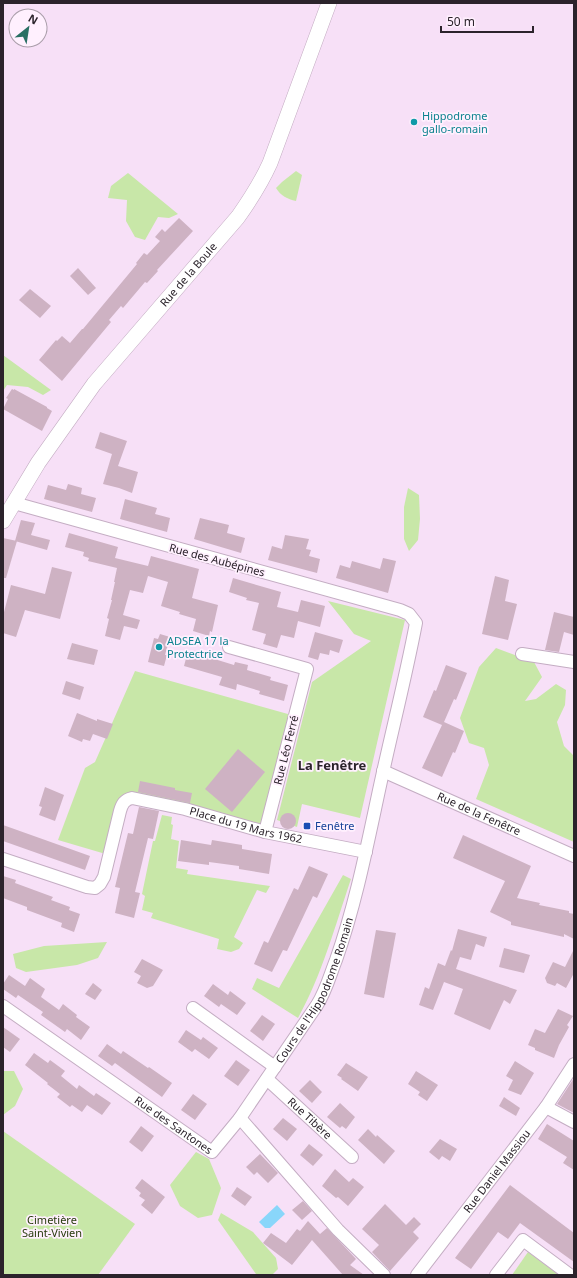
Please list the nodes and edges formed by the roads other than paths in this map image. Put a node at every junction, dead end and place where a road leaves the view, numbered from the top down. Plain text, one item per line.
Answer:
1 (329, 3) edge
2 (14, 503) junction
3 (3, 521) edge
4 (416, 623) joint
5 (229, 647) dead end
6 (522, 654) dead end
7 (574, 662) edge
8 (383, 770) junction
9 (266, 832) junction
10 (366, 852) junction
11 (574, 856) edge
12 (3, 859) edge
13 (3, 1006) edge
14 (194, 1008) dead end
15 (574, 1064) edge
16 (275, 1067) junction
17 (267, 1079) junction
18 (546, 1107) junction
19 (240, 1118) junction
20 (574, 1122) edge
21 (352, 1157) dead end
22 (384, 1275) edge
23 (417, 1275) edge
24 (496, 1275) edge
25 (570, 1275) edge

1 - 2 street, Rue de la Boule
2 - 3 street, Rue de la Boule
2 - 4 street, Rue des Aubépines
4 - 8 street, Cours de l'Hippodrome Romain
5 - 9 street, Rue Léo Ferré
6 - 7 street
8 - 10 street, Cours de l'Hippodrome Romain
8 - 11 street, Rue de la Fenêtre
9 - 10 street, Place du 19 Mars 1962
9 - 12 street, Place du 19 Mars 1962
10 - 16 street, Cours de l'Hippodrome Romain
13 - 19 street, Rue des Santones
14 - 16 street
15 - 18 street, Rue Daniel Massiou
16 - 17 street, Cours de l'Hippodrome Romain
17 - 19 street, Cours de l'Hippodrome Romain
17 - 21 street, Rue Tibère
18 - 20 street
18 - 23 street, Rue Daniel Massiou
19 - 22 street
24 - 25 street

